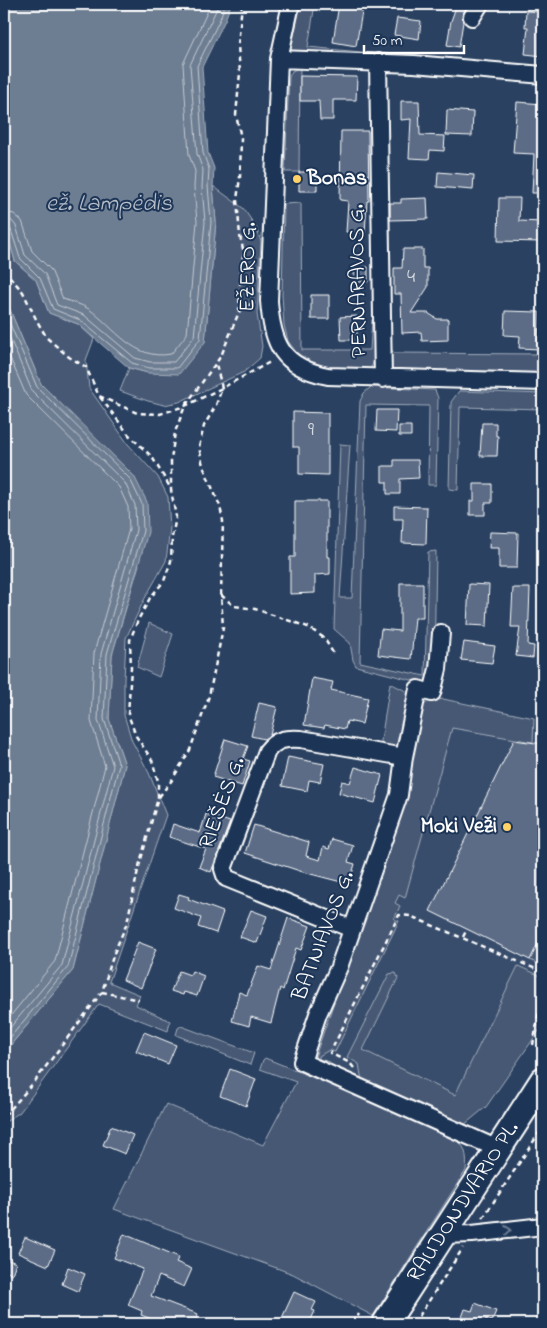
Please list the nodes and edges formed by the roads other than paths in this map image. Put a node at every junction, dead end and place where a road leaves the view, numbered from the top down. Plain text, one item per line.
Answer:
1 (291, 4) edge
2 (279, 60) junction
3 (378, 62) junction
4 (543, 75) edge
5 (382, 379) junction
6 (543, 382) edge
7 (441, 633) dead end
8 (404, 757) junction
9 (352, 929) junction
10 (543, 1080) edge
11 (498, 1149) junction
12 (543, 1226) edge
13 (443, 1235) junction
14 (384, 1324) edge

1 - 2 street, EŽERO G.
2 - 3 street
2 - 5 street, EŽERO G.
3 - 4 street
3 - 5 street, PERNARAVOS G.
5 - 6 street, EŽERO G.
7 - 8 street, BATNIAVOS G.
8 - 9 street, BATNIAVOS G.
8 - 9 street, RIEŠĖS G.
9 - 11 street, BATNIAVOS G.
10 - 11 main road, RAUDONDVARIO PL.
11 - 13 main road, RAUDONDVARIO PL.
13 -> 12 street
13 - 14 main road, RAUDONDVARIO PL.

